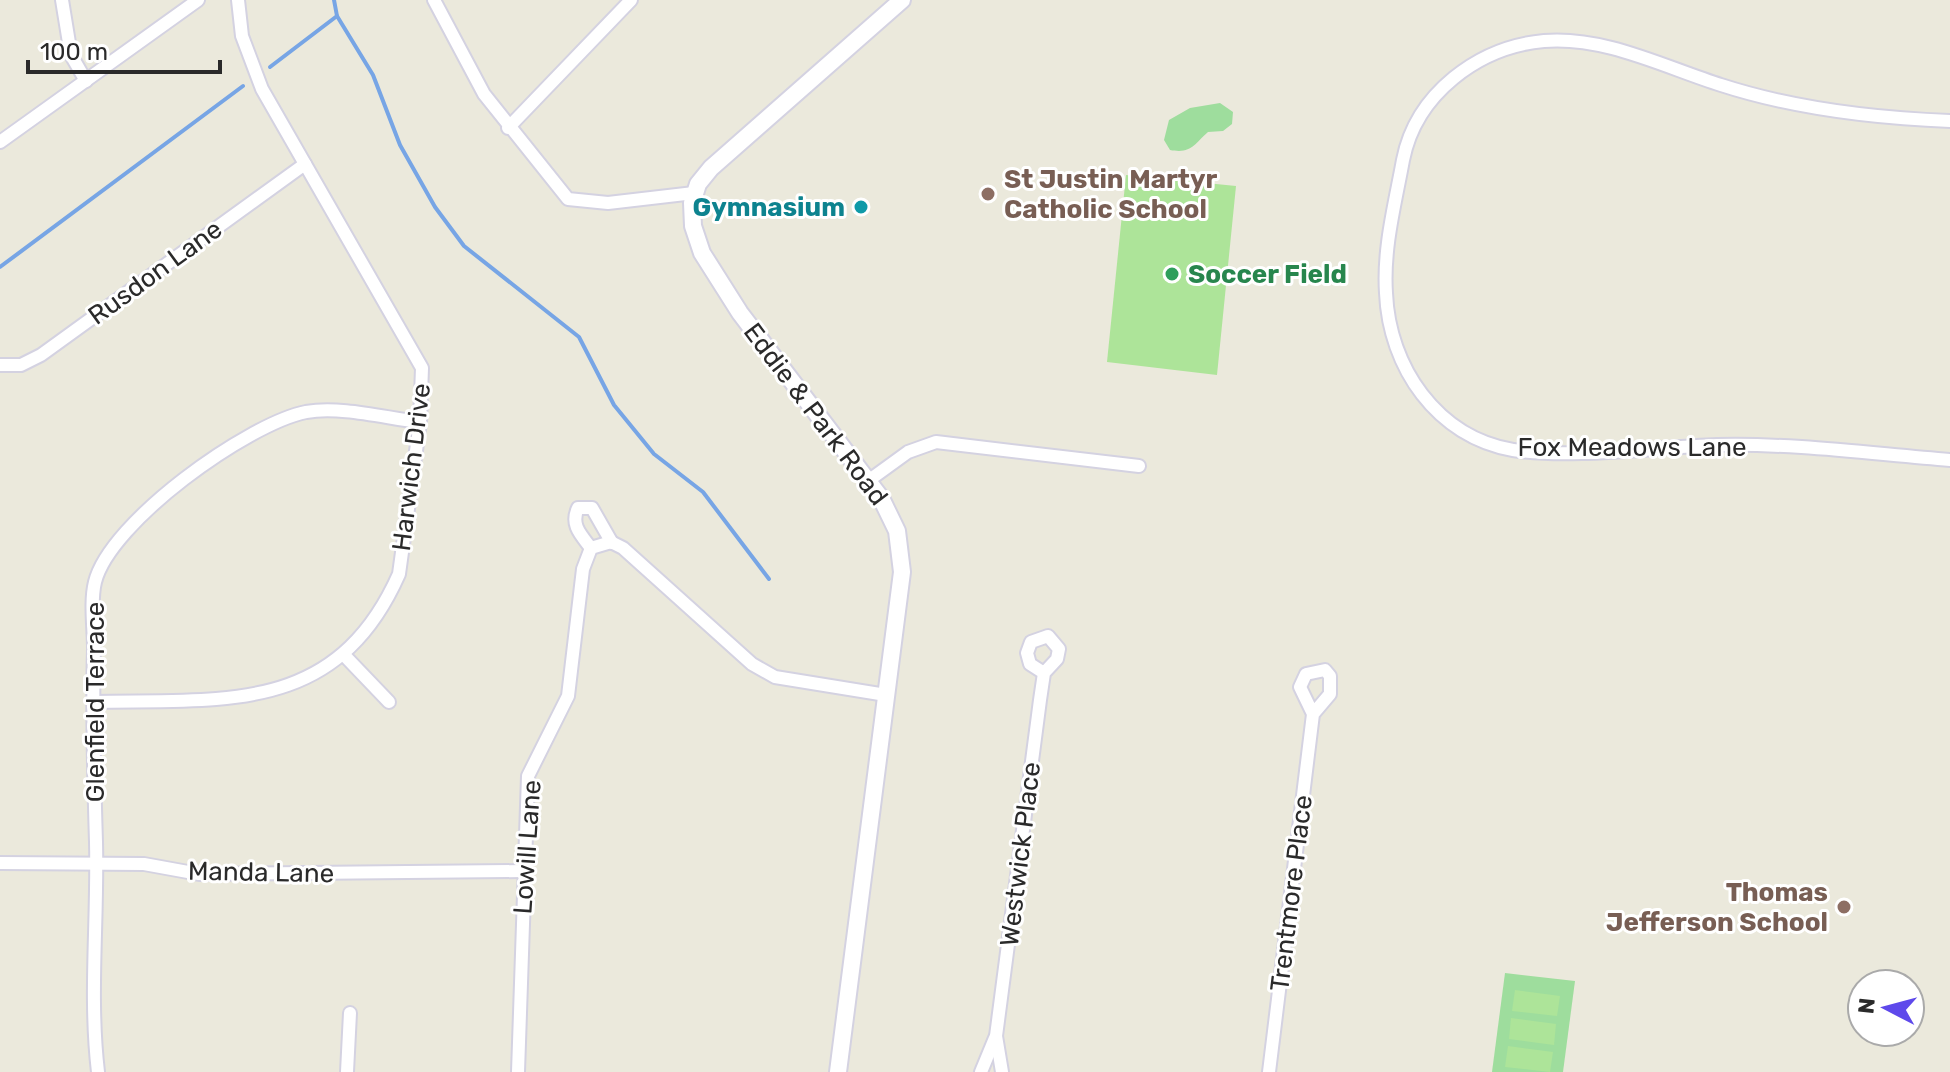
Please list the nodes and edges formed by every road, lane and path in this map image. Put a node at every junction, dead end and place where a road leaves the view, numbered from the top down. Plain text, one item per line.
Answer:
1 (62, 0) edge
2 (198, 0) edge
3 (238, 0) edge
4 (434, 0) edge
5 (631, 0) edge
6 (902, 0) edge
7 (86, 81) junction
8 (1950, 121) edge
9 (508, 128) junction
10 (0, 142) edge
11 (305, 164) junction
12 (694, 193) junction
13 (0, 365) edge
14 (420, 422) junction
15 (1950, 460) edge
16 (1139, 466) dead end
17 (868, 481) junction
18 (612, 543) junction
19 (591, 548) junction
20 (344, 655) junction
21 (1044, 673) dead end
22 (886, 695) junction
23 (93, 702) junction
24 (389, 702) dead end
25 (1313, 714) dead end
26 (0, 863) edge
27 (96, 863) junction
28 (523, 871) junction
29 (350, 1013) dead end
30 (996, 1036) junction
31 (98, 1072) edge
32 (347, 1072) edge
33 (518, 1072) edge
34 (838, 1072) edge
35 (981, 1072) edge
36 (1002, 1072) edge
37 (1269, 1072) edge

1 - 7 street
2 - 7 street
3 - 11 street, Harwich Drive
4 - 9 street
5 - 9 street
6 - 12 street
7 - 10 street
8 - 15 street, Fox Meadows Lane
9 - 12 street
11 - 13 street, Rusdon Lane
11 - 14 street, Harwich Drive
12 - 17 street, Eddie & Park Road
14 - 20 street, Harwich Drive
14 - 23 street, Glenfield Terrace
16 - 17 street
17 - 22 street, Eddie & Park Road
18 - 19 street
18 - 19 street
18 - 22 street
19 - 28 street, Lowill Lane
20 - 23 street, Harwich Drive
20 - 24 street
21 - 30 street, Westwick Place
22 - 34 street, Eddie & Park Road
23 - 27 street, Glenfield Terrace
25 - 37 street, Trentmore Place
26 - 27 street, Manda Lane
27 - 28 street, Manda Lane
27 - 31 street, Glenfield Terrace
28 - 33 street, Lowill Lane
29 - 32 street
30 - 35 street, Westwick Place
30 - 36 street, Westwick Place

